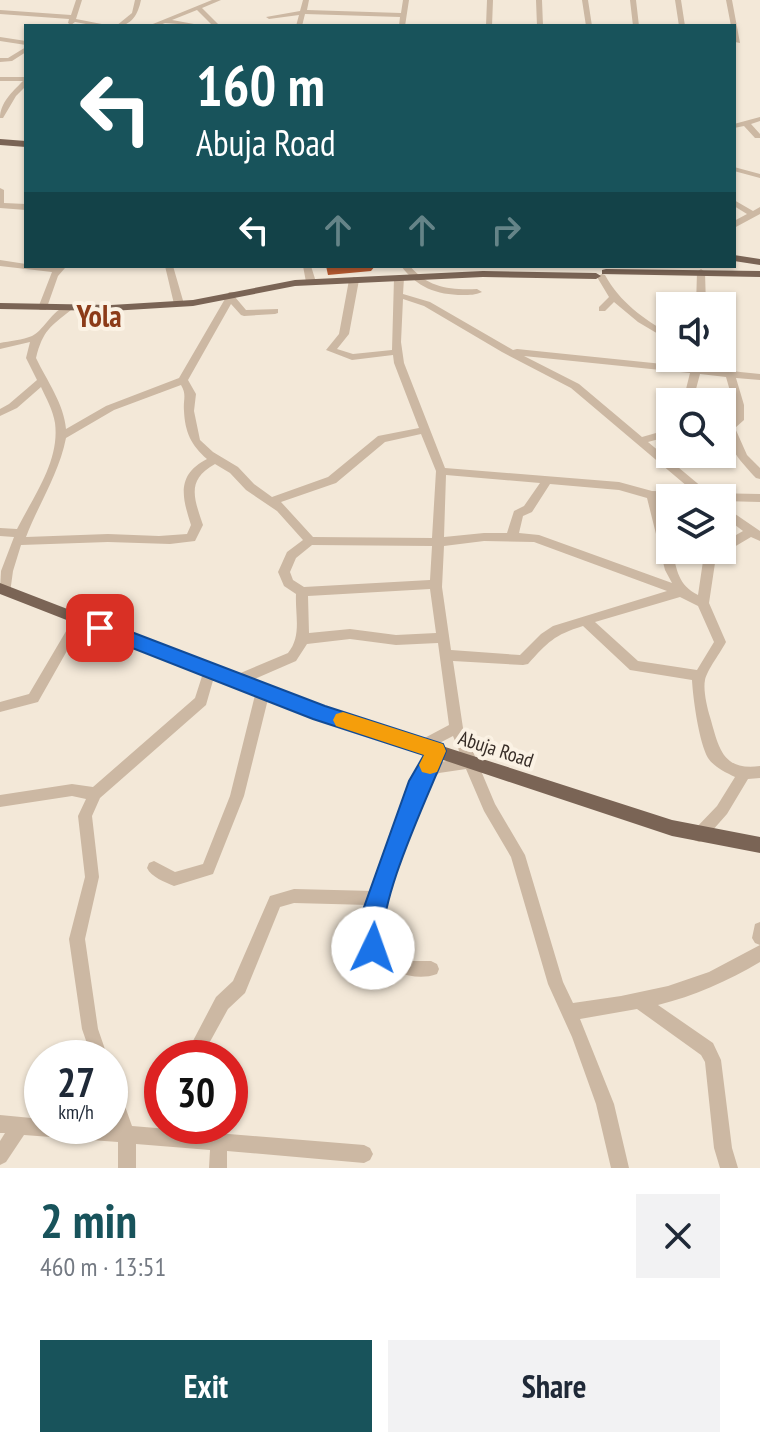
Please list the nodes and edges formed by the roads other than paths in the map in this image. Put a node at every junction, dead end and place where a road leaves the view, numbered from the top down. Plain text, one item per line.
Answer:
1 (79, 0) edge
2 (138, 0) edge
3 (218, 0) edge
4 (306, 0) edge
5 (406, 0) edge
6 (490, 0) edge
7 (539, 0) edge
8 (585, 0) edge
9 (633, 0) edge
10 (678, 0) edge
11 (729, 0) edge
12 (197, 7) junction
13 (0, 12) edge
14 (304, 12) junction
15 (352, 14) junction
16 (39, 15) junction
17 (403, 15) junction
18 (269, 17) dead end
19 (72, 21) edge
20 (162, 21) junction
21 (348, 23) dead end
22 (27, 24) edge
23 (94, 24) edge
24 (122, 24) edge
25 (155, 24) edge
26 (186, 24) edge
27 (215, 24) edge
28 (300, 24) edge
29 (402, 24) edge
30 (489, 24) edge
31 (540, 24) edge
32 (589, 24) edge
33 (636, 24) edge
34 (682, 24) edge
35 (734, 24) edge
36 (736, 33) edge
37 (0, 39) edge
38 (738, 42) dead end
39 (24, 45) edge
40 (24, 48) edge
41 (0, 60) edge
42 (0, 79) edge
43 (24, 80) edge
44 (24, 82) edge
45 (13, 95) junction
46 (24, 95) edge
47 (0, 115) edge
48 (759, 120) edge
49 (746, 123) junction
50 (736, 126) edge
51 (758, 136) edge
52 (0, 142) edge
53 (24, 144) edge
54 (736, 170) edge
55 (760, 176) edge
56 (0, 190) edge
57 (0, 204) edge
58 (24, 204) edge
59 (736, 204) edge
60 (754, 214) edge
61 (736, 224) edge
62 (757, 225) dead end
63 (736, 258) edge
64 (760, 262) edge
65 (0, 263) edge
66 (24, 265) edge
67 (61, 268) edge
68 (170, 268) edge
69 (308, 268) edge
70 (406, 268) edge
71 (716, 269) edge
72 (701, 272) junction
73 (602, 273) edge
74 (760, 274) edge
75 (399, 278) junction
76 (413, 278) junction
77 (354, 280) junction
78 (311, 282) junction
79 (438, 290) junction
80 (477, 292) dead end
81 (701, 292) edge
82 (398, 295) junction
83 (615, 296) junction
84 (232, 297) junction
85 (179, 304) junction
86 (0, 306) edge
87 (430, 306) junction
88 (49, 308) junction
89 (68, 308) junction
90 (602, 309) dead end
91 (275, 311) dead end
92 (50, 322) junction
93 (656, 330) edge
94 (36, 338) junction
95 (0, 348) edge
96 (505, 350) junction
97 (397, 352) junction
98 (31, 358) junction
99 (656, 360) edge
100 (727, 372) edge
101 (730, 373) junction
102 (760, 377) edge
103 (183, 380) junction
104 (42, 381) junction
105 (734, 388) edge
106 (736, 397) edge
107 (0, 413) edge
108 (736, 422) edge
109 (426, 430) junction
110 (656, 436) edge
111 (61, 437) junction
112 (642, 440) junction
113 (736, 445) edge
114 (215, 459) junction
115 (441, 471) junction
116 (759, 474) edge
117 (546, 482) junction
118 (691, 484) edge
119 (652, 495) junction
120 (656, 495) edge
121 (736, 498) edge
122 (760, 498) edge
123 (272, 501) junction
124 (736, 520) edge
125 (0, 532) edge
126 (755, 534) edge
127 (512, 537) junction
128 (20, 538) junction
129 (310, 541) junction
130 (439, 542) junction
131 (736, 542) edge
132 (4, 563) edge
133 (709, 564) edge
134 (436, 584) junction
135 (3, 589) edge
136 (302, 592) junction
137 (682, 592) junction
138 (703, 603) junction
139 (79, 619) junction
140 (585, 620) junction
141 (444, 638) junction
142 (303, 639) junction
143 (446, 655) junction
144 (210, 670) junction
145 (701, 676) junction
146 (236, 681) junction
147 (263, 691) junction
148 (0, 707) edge
149 (456, 728) junction
150 (429, 748) junction
151 (471, 762) junction
152 (760, 772) edge
153 (427, 773) junction
154 (744, 774) junction
155 (95, 794) junction
156 (0, 801) edge
157 (699, 835) junction
158 (760, 845) edge
159 (154, 868) dead end
160 (379, 898) junction
161 (760, 929) edge
162 (760, 938) edge
163 (760, 953) edge
164 (431, 969) dead end
165 (639, 1001) junction
166 (569, 1012) junction
167 (94, 1040) edge
168 (202, 1040) edge
169 (0, 1124) edge
170 (20, 1126) junction
171 (24, 1126) edge
172 (127, 1144) edge
173 (219, 1144) edge
174 (248, 1144) edge
175 (364, 1154) dead end
176 (0, 1156) edge
177 (127, 1168) edge
178 (218, 1168) edge
179 (620, 1168) edge
180 (729, 1168) edge

1 - 19 street
2 - 24 street
3 - 12 street
4 - 14 street
5 - 17 street
6 - 30 street
7 - 31 street
8 - 32 street
9 - 33 street
10 - 34 street
11 - 35 street
12 - 20 street
12 - 27 street
13 - 16 street
14 - 15 street
14 - 18 street
14 - 28 street
15 - 17 street
15 - 21 street
16 - 19 street
16 - 22 street
17 - 29 street
19 - 23 street
20 - 25 street
20 - 26 street
36 - 38 street
37 - 39 street
40 - 41 street
42 - 43 street
44 - 45 street
45 - 46 street
45 - 47 street
48 - 49 street
49 - 50 street
49 - 51 street
52 - 53 main road
54 - 55 street
56 - 57 street
57 - 58 street
59 - 60 street
60 - 61 street
60 - 62 street
63 - 64 main road
65 - 66 street
67 - 88 street
68 - 85 street
69 - 78 street
70 - 76 street
71 - 72 main road
71 - 74 main road
72 - 73 main road
72 - 81 street
73 - 76 main road
73 - 83 street
75 - 76 main road
75 - 77 main road
75 - 82 street
76 - 79 street
77 - 78 main road
77 - 97 street
78 - 84 main road
79 - 80 street
79 - 87 street
82 - 87 street
82 - 97 street
83 - 90 street
83 - 93 street
84 - 85 main road
84 - 91 street
84 - 103 street
85 - 89 main road
86 - 88 main road
87 - 96 street
88 - 89 main road
88 - 92 street
89 - 92 street
92 - 94 street
94 - 95 street
94 - 98 street
95 - 98 street
96 - 99 street
96 - 112 street
97 - 109 street
98 - 104 street
100 - 101 street
101 - 102 street
101 - 105 street
103 - 111 street
103 - 114 street
104 - 107 street
104 - 111 street
106 - 108 street
109 - 115 street
109 - 123 street
110 - 112 street
111 - 128 street
112 - 118 street
113 - 116 street
114 - 123 street
114 - 128 street
115 - 117 street
115 - 130 street
117 - 119 street
117 - 127 street
119 - 120 street
119 - 137 street
121 - 122 street
123 - 129 street
124 - 126 street
125 - 128 street
126 - 131 street
127 - 130 street
127 - 137 street
128 - 132 street
129 - 130 street
129 - 136 street
130 - 134 street
132 - 135 street
133 - 138 street
134 - 136 street
134 - 141 street
135 - 139 main road, Abuja Road
136 - 142 street
137 - 138 street
137 - 140 street
138 - 145 street
139 - 144 main road, Abuja Road
139 - 148 street
140 - 143 street
140 - 145 street
141 - 142 street
141 - 143 street
142 - 146 street
143 - 149 street
144 - 146 main road, Abuja Road
144 - 155 street
145 - 154 street
146 - 147 main road, Abuja Road
147 - 150 main road, Abuja Road
147 - 159 street
149 - 150 street
149 - 151 street
150 - 151 main road, Abuja Road
150 - 153 street
151 - 153 street
151 - 157 main road, Abuja Road
151 - 166 street
152 - 154 street
153 - 160 street
154 - 157 street
155 - 156 street
155 - 167 street
157 - 158 main road, Abuja Road
160 - 164 street
160 - 168 street
161 - 162 street
163 - 165 street
165 - 166 street
165 - 180 street
166 - 179 street
169 - 170 street
170 - 171 street
170 - 176 street
172 - 177 street
173 - 178 street
174 - 175 street

